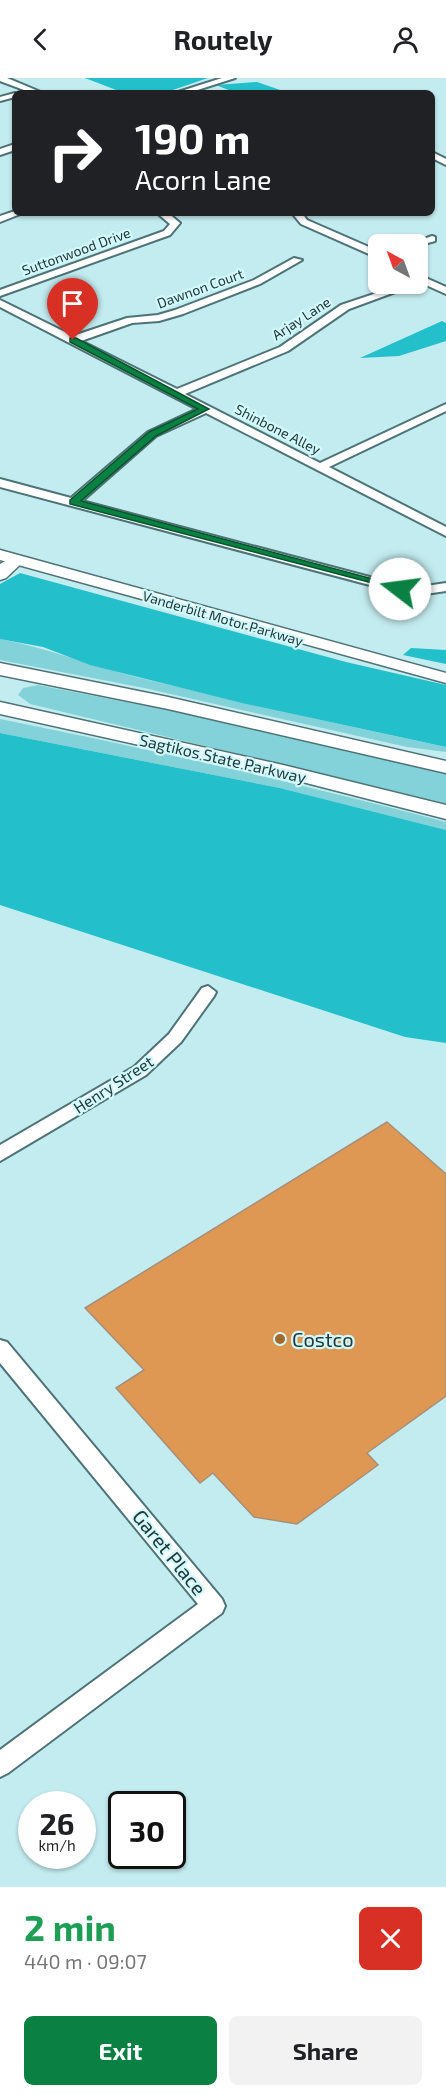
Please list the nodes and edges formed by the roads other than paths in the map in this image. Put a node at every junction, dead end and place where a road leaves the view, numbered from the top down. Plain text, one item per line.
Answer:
1 (0, 78) edge
2 (231, 78) edge
3 (30, 90) edge
4 (189, 90) edge
5 (166, 216) edge
6 (299, 216) edge
7 (432, 239) dead end
8 (428, 240) edge
9 (368, 251) edge
10 (297, 260) dead end
11 (428, 285) edge
12 (446, 291) edge
13 (0, 293) edge
14 (381, 294) edge
15 (0, 303) edge
16 (73, 340) junction
17 (175, 394) junction
18 (446, 407) edge
19 (205, 409) junction
20 (320, 467) junction
21 (0, 483) edge
22 (74, 502) junction
23 (446, 532) edge
24 (8, 558) edge
25 (0, 574) edge
26 (446, 587) edge
27 (0, 669) edge
28 (446, 678) edge
29 (0, 708) edge
30 (248, 721) junction
31 (446, 758) edge
32 (446, 767) edge
33 (446, 812) edge
34 (208, 992) dead end
35 (0, 1154) edge
36 (0, 1348) edge
37 (0, 1765) edge

1 - 3 street
2 - 4 street
5 - 13 street, Suttonwood Drive
6 - 9 street
7 - 8 street
10 - 16 street, Dawnon Court
11 - 12 street
14 - 17 street, Arjay Lane
15 - 16 street, Shinbone Alley
16 - 17 street, Shinbone Alley
17 - 19 street, Shinbone Alley
18 - 20 street
19 - 20 street, Shinbone Alley
19 - 22 street
20 - 23 street, Shinbone Alley
21 - 22 street
22 - 26 street
24 - 25 highway
24 - 28 main road, Vanderbilt Motor Parkway
27 - 30 highway
29 - 33 highway, Sagtikos State Parkway
30 - 31 highway
30 - 32 highway
34 - 35 street, Henry Street
36 - 37 street, Garet Place

